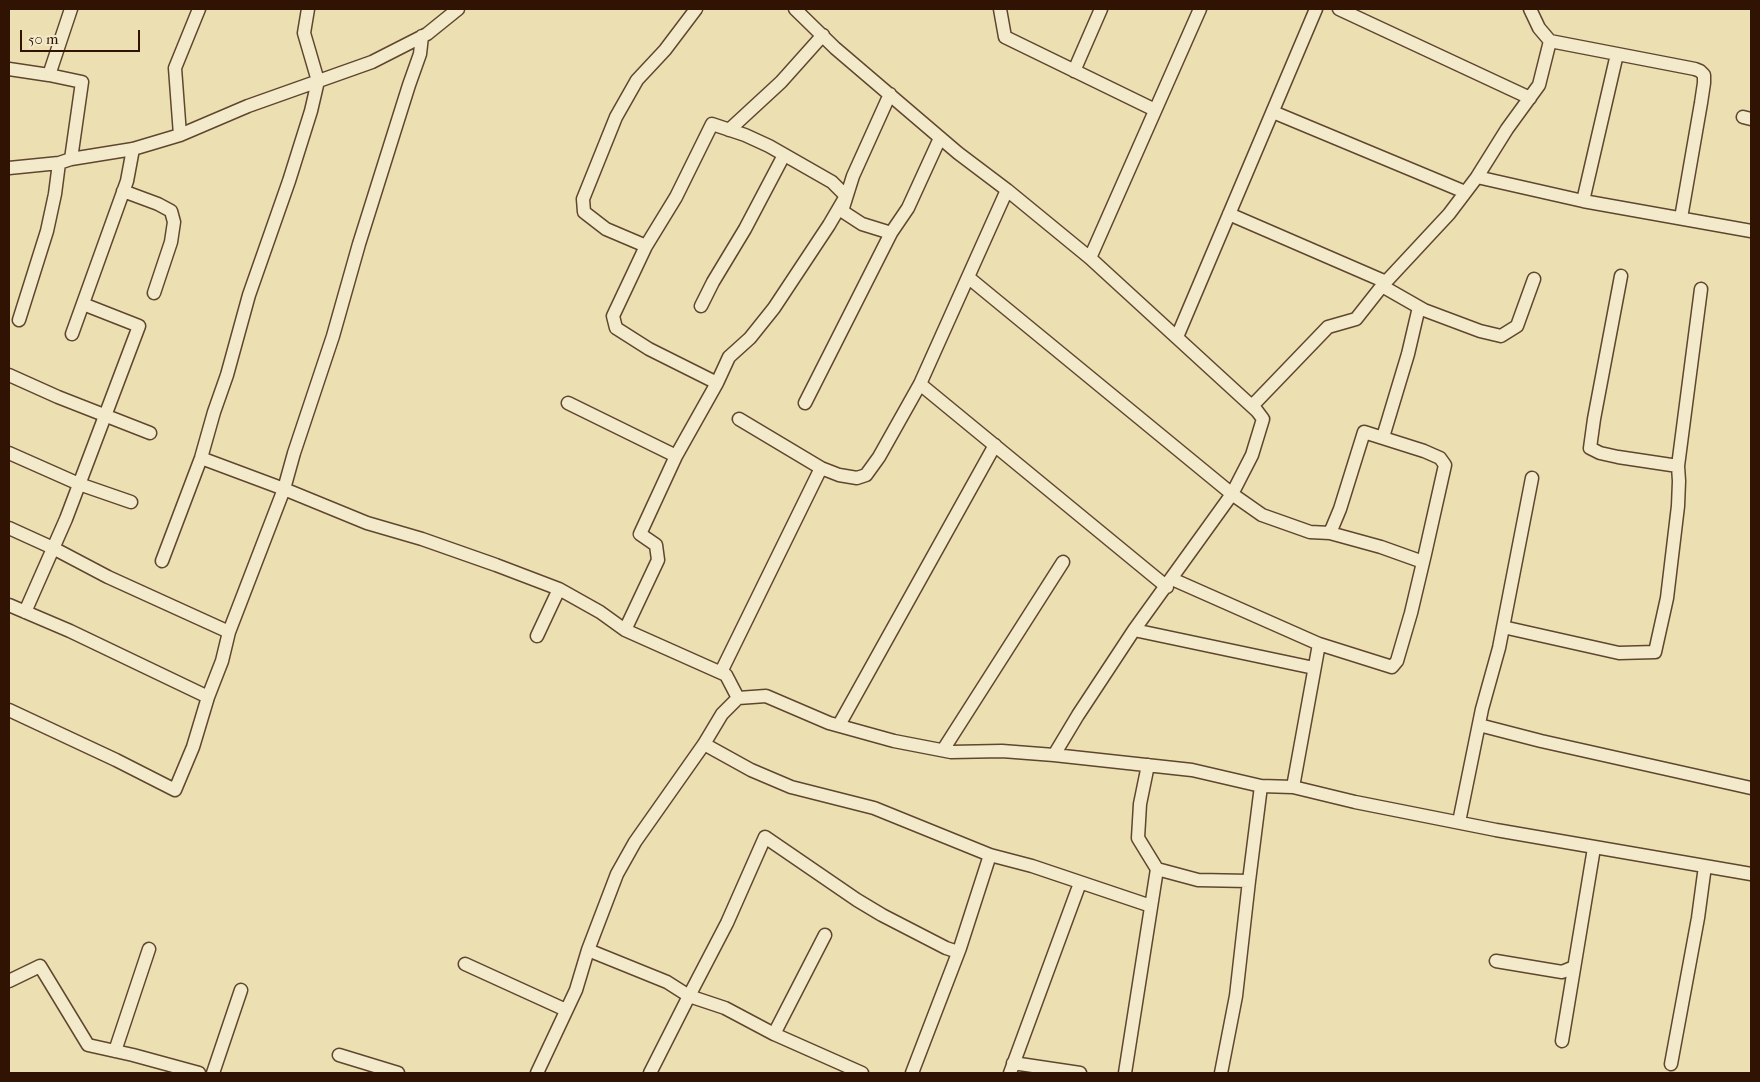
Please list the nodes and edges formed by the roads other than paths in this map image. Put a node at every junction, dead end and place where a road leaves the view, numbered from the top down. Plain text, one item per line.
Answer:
1 (71, 9) edge
2 (198, 9) edge
3 (308, 9) edge
4 (458, 9) edge
5 (696, 9) edge
6 (795, 9) edge
7 (1000, 9) edge
8 (1101, 9) edge
9 (1200, 9) edge
10 (1316, 9) edge
11 (1339, 9) edge
12 (1530, 9) edge
13 (422, 36) junction
14 (823, 36) junction
15 (1550, 40) junction
16 (1617, 54) junction
17 (9, 70) edge
18 (1074, 70) junction
19 (49, 75) junction
20 (318, 81) junction
21 (890, 94) junction
22 (1530, 98) junction
23 (1155, 110) junction
24 (1273, 112) junction
25 (729, 130) junction
26 (180, 135) junction
27 (940, 138) junction
28 (133, 149) junction
29 (784, 155) junction
30 (65, 161) junction
31 (9, 168) edge
32 (1476, 176) junction
33 (1007, 190) junction
34 (123, 191) junction
35 (1466, 192) junction
36 (846, 196) junction
37 (1584, 201) junction
38 (1229, 214) junction
39 (1681, 218) junction
40 (1751, 231) edge
41 (891, 232) junction
42 (646, 246) junction
43 (1090, 258) junction
44 (1621, 276) dead end
45 (969, 278) junction
46 (1534, 279) dead end
47 (1384, 284) junction
48 (1701, 289) dead end
49 (154, 293) dead end
50 (83, 304) junction
51 (701, 306) dead end
52 (1419, 307) junction
53 (19, 320) dead end
54 (72, 334) dead end
55 (1177, 337) junction
56 (9, 376) edge
57 (717, 383) junction
58 (920, 384) junction
59 (568, 403) dead end
60 (805, 403) dead end
61 (1252, 406) junction
62 (104, 416) junction
63 (739, 419) dead end
64 (150, 433) dead end
65 (1383, 438) junction
66 (995, 445) junction
67 (9, 453) edge
68 (676, 456) junction
69 (201, 458) junction
70 (1678, 466) junction
71 (821, 468) junction
72 (1532, 478) dead end
73 (79, 484) junction
74 (284, 489) junction
75 (1232, 494) junction
76 (131, 502) dead end
77 (9, 528) edge
78 (1330, 533) junction
79 (53, 548) junction
80 (162, 561) dead end
81 (1063, 562) dead end
82 (1423, 562) junction
83 (1170, 583) junction
84 (559, 589) junction
85 (9, 605) edge
86 (25, 612) junction
87 (1503, 627) junction
88 (625, 630) junction
89 (1134, 630) junction
90 (229, 632) junction
91 (537, 636) dead end
92 (1319, 644) junction
93 (1314, 668) junction
94 (721, 672) junction
95 (208, 697) junction
96 (738, 698) junction
97 (9, 710) edge
98 (839, 725) junction
99 (1479, 725) junction
100 (704, 744) junction
101 (943, 750) junction
102 (1054, 755) junction
103 (1148, 765) junction
104 (1262, 786) junction
105 (1293, 787) junction
106 (1751, 788) edge
107 (1459, 822) junction
108 (1594, 848) junction
109 (990, 855) junction
110 (1706, 866) junction
111 (1157, 869) junction
112 (1751, 874) edge
113 (1249, 881) junction
114 (1080, 883) junction
115 (1151, 906) junction
116 (825, 935) dead end
117 (150, 949) dead end
118 (588, 950) junction
119 (958, 952) junction
120 (1496, 961) dead end
121 (465, 964) dead end
122 (1574, 966) junction
123 (9, 982) edge
124 (241, 990) dead end
125 (689, 996) junction
126 (566, 1010) junction
127 (774, 1034) junction
128 (1562, 1041) dead end
129 (115, 1051) junction
130 (339, 1055) dead end
131 (1671, 1064) dead end
132 (1011, 1068) edge
133 (199, 1073) edge
134 (212, 1073) edge
135 (398, 1073) edge
136 (537, 1073) edge
137 (650, 1073) edge
138 (862, 1073) edge
139 (912, 1073) edge
140 (1080, 1073) edge
141 (1126, 1073) edge
142 (1221, 1073) edge

1 - 19 street
2 - 26 street
3 - 20 street
4 - 13 street
5 - 42 street
6 - 14 street
7 - 18 street
8 - 18 street
9 - 23 street
10 - 24 street
11 - 22 street
12 - 15 street
13 - 20 street
13 - 74 street
14 - 21 street
14 - 25 street
15 - 16 street
15 - 22 street
16 - 37 street
16 - 39 street
17 - 19 street
18 - 23 street
19 - 30 street
20 - 26 street
20 - 69 street
21 - 27 street
21 - 36 street
22 - 32 street
23 - 43 street
24 - 35 street
24 - 38 street
25 - 29 street
25 - 42 street
26 - 28 street
27 - 33 street
27 - 41 street
28 - 30 street
28 - 34 street
29 - 36 street
29 - 51 street
30 - 31 street
30 - 53 street
32 - 35 street
32 - 37 street
33 - 43 street
33 - 45 street
34 - 49 street
34 - 50 street
35 - 47 street
36 - 41 street
36 - 57 street
37 - 39 street
38 - 47 street
38 - 55 street
39 - 40 street
41 - 60 street
42 - 57 street
43 - 55 street
44 - 70 street
45 - 58 street
45 - 75 street
46 - 52 street
47 - 52 street
47 - 61 street
48 - 70 street
50 - 54 street
50 - 62 street
52 - 65 street
55 - 61 street
56 - 62 street
57 - 68 street
58 - 66 street
58 - 71 street
59 - 68 street
61 - 75 street
62 - 64 street
62 - 73 street
63 - 71 street
65 - 78 street
65 - 82 street
66 - 83 street
66 - 98 street
67 - 73 street
68 - 88 street
69 - 74 street
69 - 80 street
70 - 87 street
71 - 94 street
72 - 87 street
73 - 76 street
73 - 79 street
74 - 84 street
74 - 90 street
75 - 78 street
75 - 83 street
77 - 79 street
78 - 82 street
79 - 86 street
79 - 90 street
81 - 101 street
82 - 92 street
83 - 89 street
83 - 92 street
84 - 88 street
84 - 91 street
85 - 86 street
86 - 95 street
87 - 99 street
88 - 94 street
89 - 93 street
89 - 102 street
90 - 95 street
92 - 93 street
93 - 105 street
94 - 96 street
95 - 97 street
96 - 98 street
96 - 100 street
98 - 101 street
99 - 106 street
99 - 107 street
100 - 109 street
100 - 118 street
101 - 102 street
102 - 103 street
103 - 104 street
103 - 111 street
104 - 105 street
104 - 113 street
105 - 107 street
107 - 108 street
108 - 110 street
108 - 122 street
109 - 114 street
109 - 119 street
110 - 112 street
110 - 131 street
111 - 113 street
111 - 115 street
113 - 142 street
114 - 115 street
114 - 132 street
115 - 141 street
116 - 127 street
117 - 129 street
118 - 125 street
118 - 126 street
119 - 125 street
119 - 139 street
120 - 122 street
121 - 126 street
122 - 128 street
123 - 129 street
124 - 134 street
125 - 127 street
125 - 137 street
126 - 136 street
127 - 138 street
129 - 133 street
130 - 135 street
132 - 140 street

